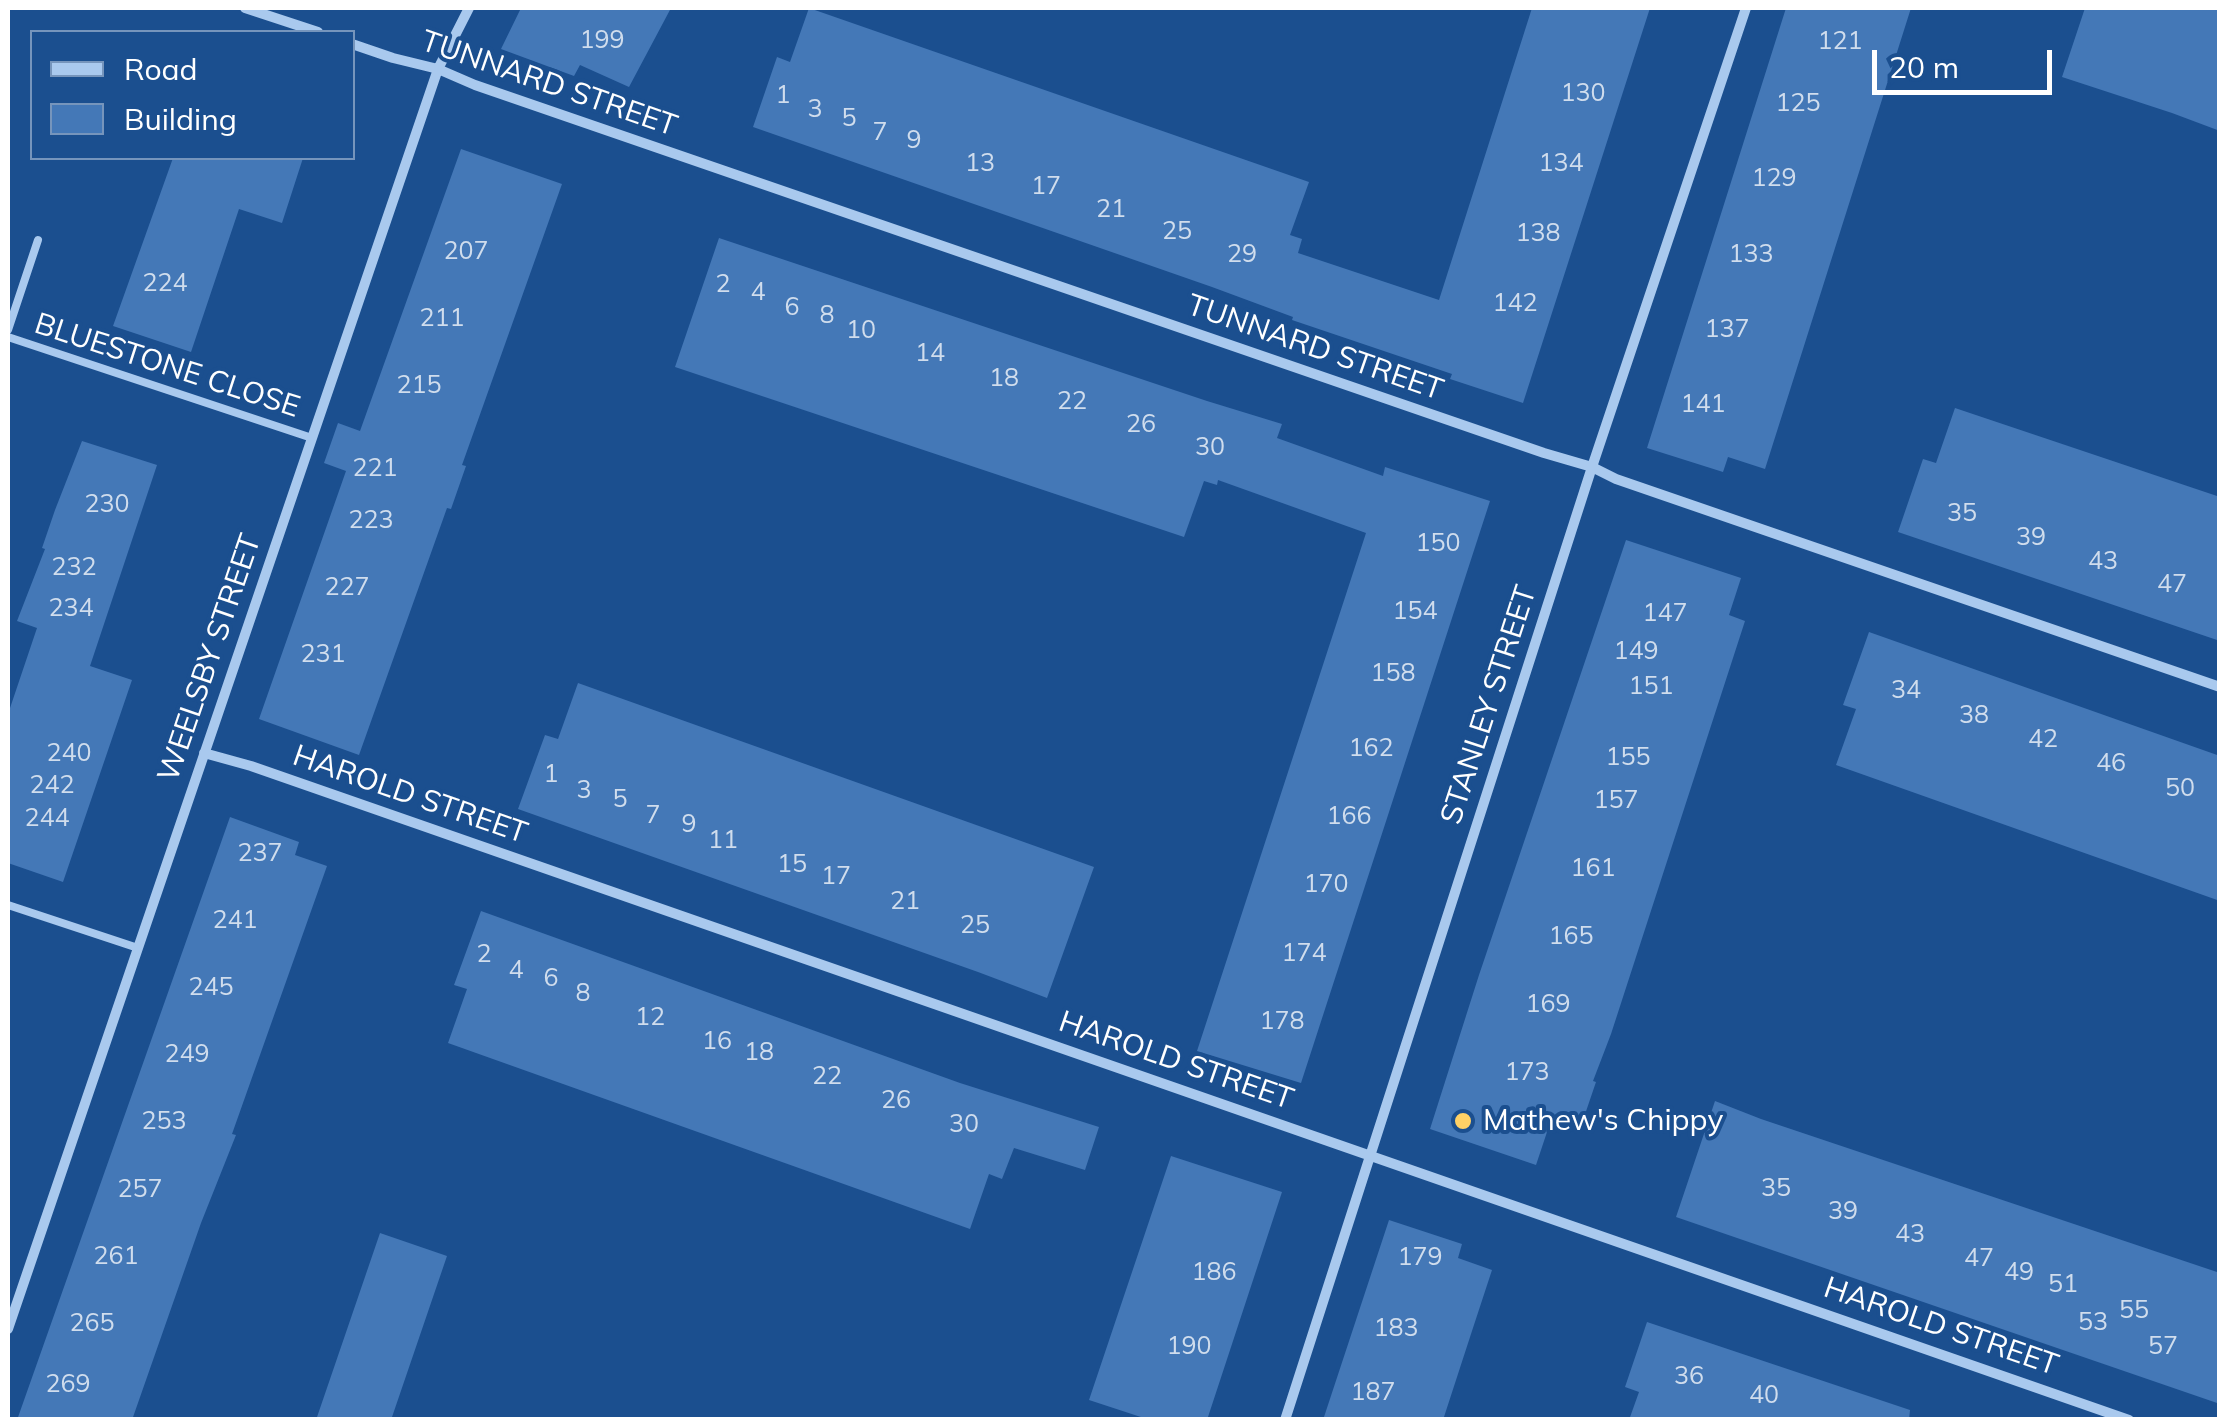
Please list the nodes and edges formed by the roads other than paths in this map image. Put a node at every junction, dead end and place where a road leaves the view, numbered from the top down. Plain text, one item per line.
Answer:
1 (245, 8) edge
2 (469, 8) edge
3 (1746, 8) edge
4 (312, 30) edge
5 (355, 45) edge
6 (438, 69) junction
7 (38, 240) dead end
8 (8, 333) edge
9 (312, 438) junction
10 (1592, 467) junction
11 (2220, 688) edge
12 (204, 753) junction
13 (8, 905) edge
14 (138, 948) junction
15 (1370, 1154) junction
16 (8, 1329) edge
17 (1285, 1420) edge
18 (2129, 1420) edge

1 - 4 street
2 - 6 street, WEELSBY STREET
3 - 10 street, STANLEY STREET
5 - 6 street, TUNNARD STREET
6 - 9 street, WEELSBY STREET
6 - 10 street, TUNNARD STREET
7 - 8 lane, BLUESTONE CLOSE
8 - 9 lane, BLUESTONE CLOSE
9 - 12 street, WEELSBY STREET
10 - 11 street, TUNNARD STREET
10 - 15 street, STANLEY STREET
12 - 14 street, WEELSBY STREET
12 - 15 street, HAROLD STREET
13 - 14 lane
14 - 16 street, WEELSBY STREET
15 - 17 street, STANLEY STREET
15 - 18 street, HAROLD STREET

